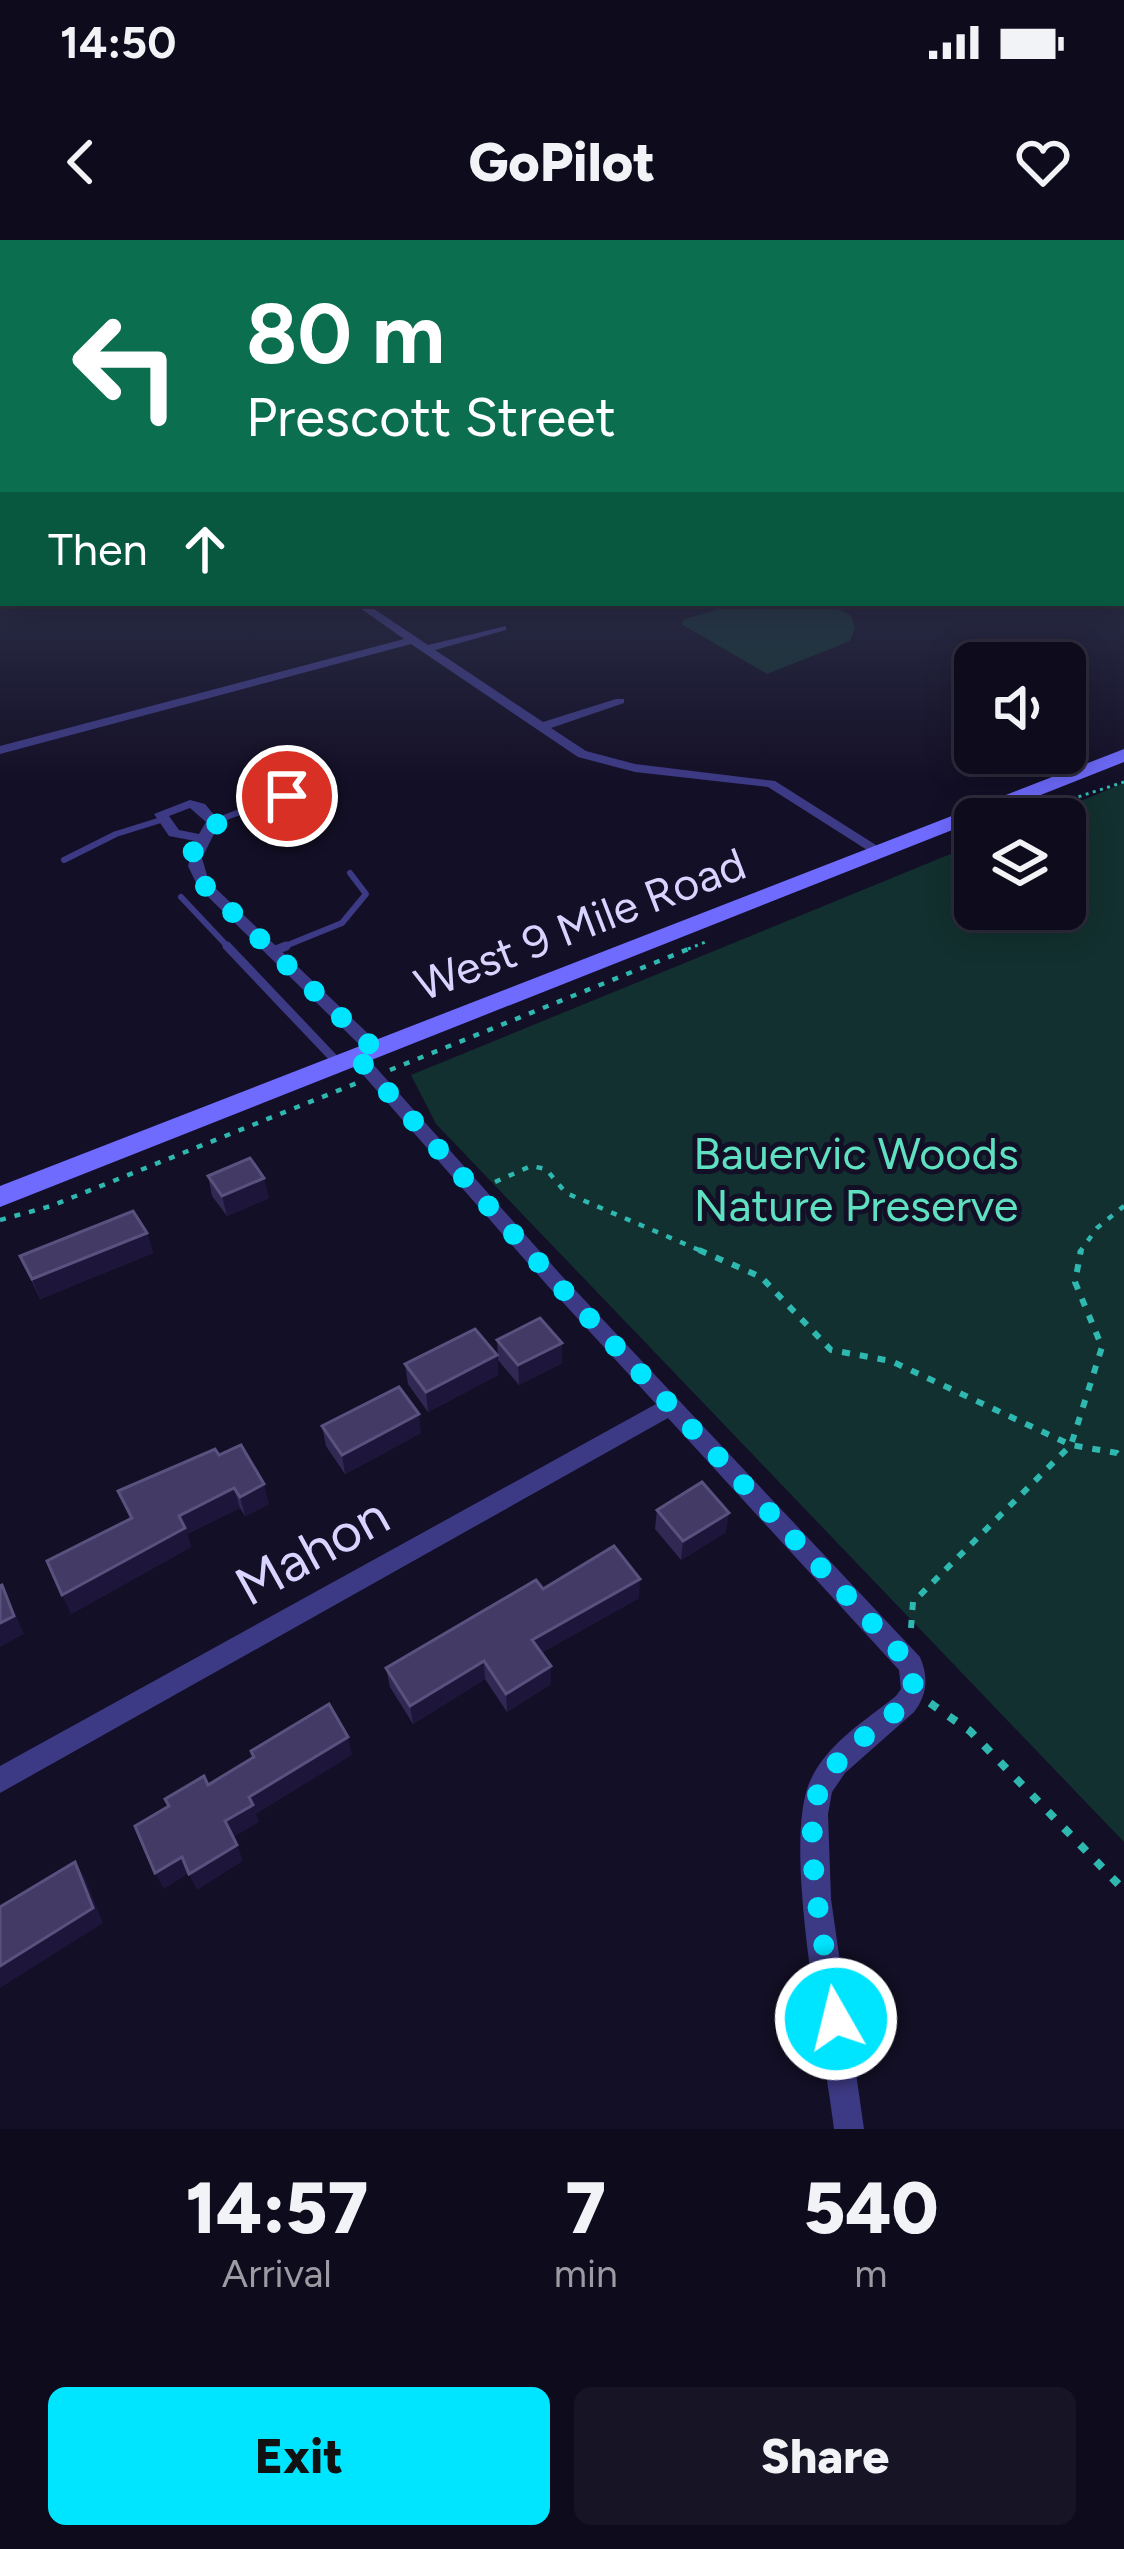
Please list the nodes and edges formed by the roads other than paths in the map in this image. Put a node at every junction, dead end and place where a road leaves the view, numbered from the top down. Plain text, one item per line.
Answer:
1 (366, 608) edge
2 (502, 628) dead end
3 (412, 640) junction
4 (426, 649) junction
5 (620, 701) dead end
6 (541, 727) junction
7 (0, 750) edge
8 (1124, 755) edge
9 (304, 788) dead end
10 (161, 820) junction
11 (213, 821) junction
12 (198, 838) junction
13 (880, 851) junction
14 (64, 860) dead end
15 (350, 873) dead end
16 (181, 897) dead end
17 (271, 952) junction
18 (356, 1064) junction
19 (0, 1197) edge
20 (671, 1406) junction
21 (0, 1780) edge
22 (849, 2129) edge

1 - 3 street
2 - 4 street
3 - 4 street
3 - 7 street
4 - 6 street
5 - 6 street
6 - 13 street
8 - 13 main road, West 9 Mile Road
9 - 11 lane
10 - 11 street
10 - 12 street
10 - 14 lane
11 - 12 street
12 - 17 street
13 - 18 main road, West 9 Mile Road
15 - 17 lane
16 - 18 lane
17 - 18 street
18 - 19 main road, West 9 Mile Road
18 - 20 street
20 - 21 street, Mahon
20 - 22 street

